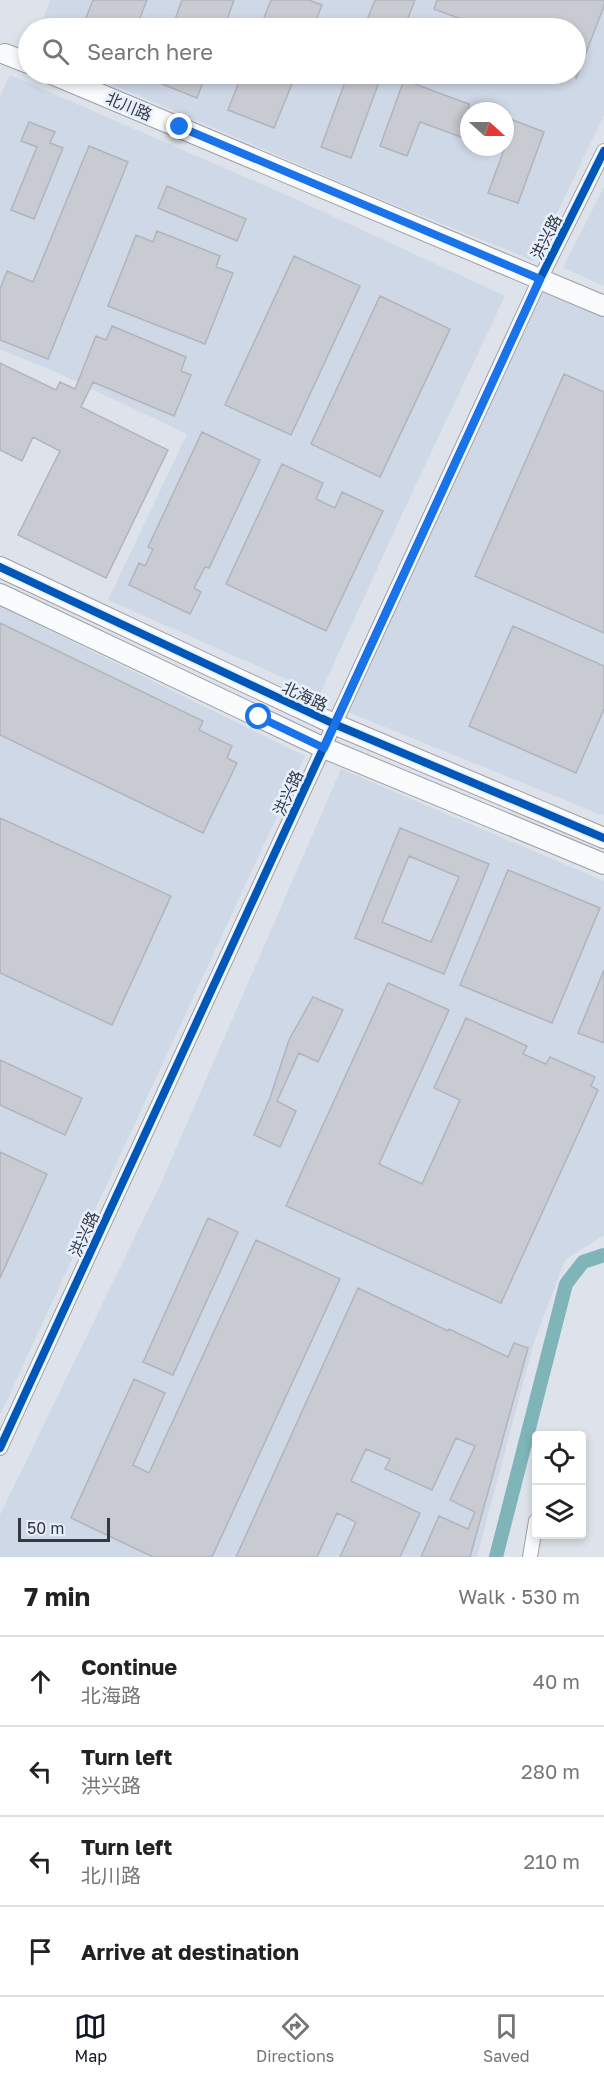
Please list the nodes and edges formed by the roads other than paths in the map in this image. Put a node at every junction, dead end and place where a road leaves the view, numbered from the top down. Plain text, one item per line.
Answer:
1 (3, 59) edge
2 (18, 61) edge
3 (76, 84) edge
4 (604, 151) edge
5 (540, 279) junction
6 (604, 306) edge
7 (0, 567) edge
8 (0, 594) edge
9 (334, 724) junction
10 (324, 748) junction
11 (604, 838) edge
12 (604, 864) edge
13 (0, 1448) edge
14 (534, 1539) edge
15 (530, 1557) edge

1 - 2 street
3 - 5 street, 北川路
4 - 5 street, 洪兴路
5 - 6 street, 北川路
5 - 9 street, 洪兴路
7 - 9 street, 北海路
8 - 10 street
9 - 10 street, 洪兴路
9 - 11 street, 北海路
10 - 12 street
10 - 13 street, 洪兴路
14 - 15 street

